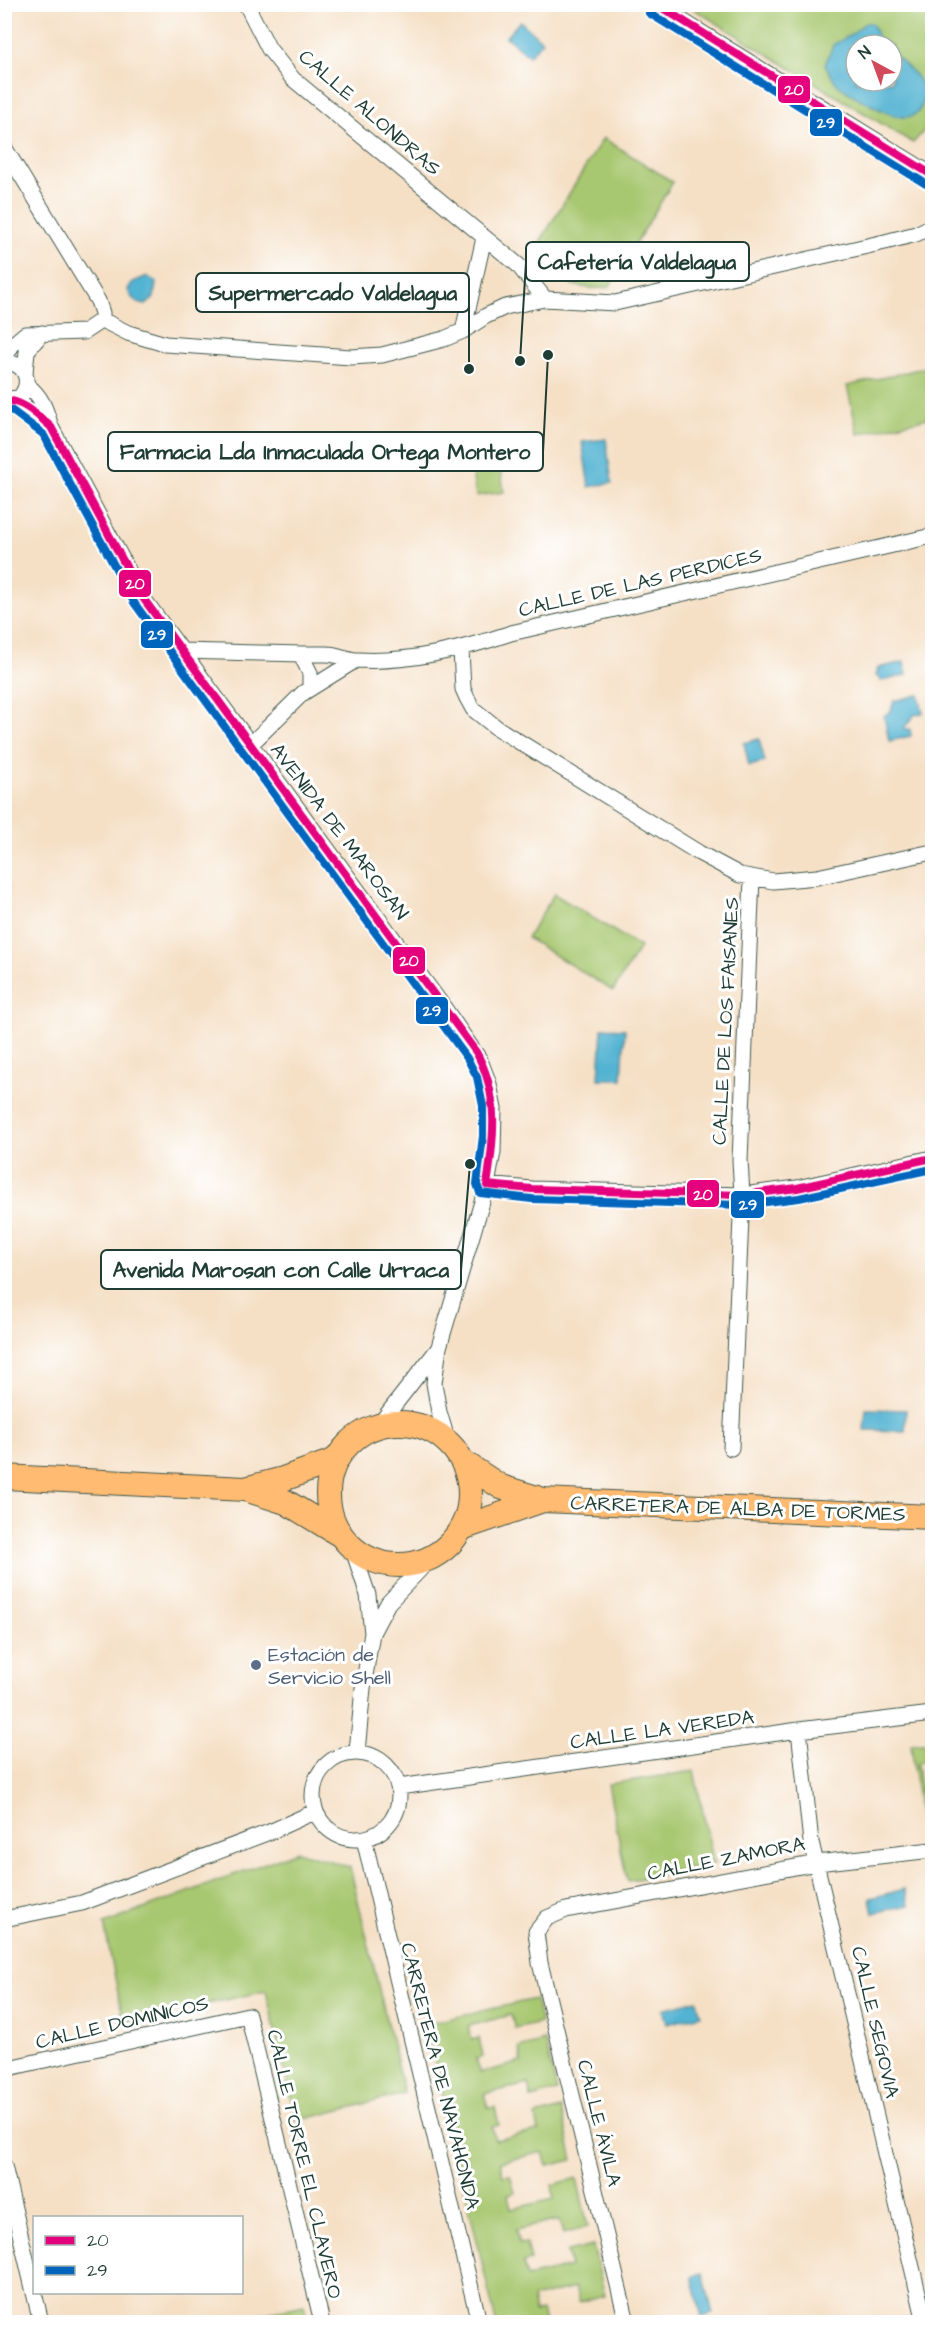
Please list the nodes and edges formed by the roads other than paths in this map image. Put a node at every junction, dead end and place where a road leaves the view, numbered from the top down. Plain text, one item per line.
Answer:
1 (246, 4) edge
2 (655, 4) edge
3 (4, 147) edge
4 (933, 175) edge
5 (933, 226) edge
6 (484, 238) junction
7 (546, 299) junction
8 (102, 320) junction
9 (463, 331) junction
10 (42, 333) junction
11 (4, 361) edge
12 (26, 379) junction
13 (9, 400) edge
14 (51, 427) junction
15 (933, 536) edge
16 (461, 650) junction
17 (181, 651) junction
18 (301, 655) junction
19 (356, 660) junction
20 (310, 688) junction
21 (250, 745) junction
22 (933, 852) edge
23 (753, 878) junction
24 (933, 1158) edge
25 (487, 1185) junction
26 (742, 1195) junction
27 (440, 1347) junction
28 (378, 1426) junction
29 (448, 1442) junction
30 (731, 1448) dead end
31 (336, 1460) junction
32 (463, 1462) junction
33 (10, 1476) edge
34 (245, 1489) junction
35 (543, 1500) junction
36 (933, 1517) edge
37 (462, 1528) junction
38 (346, 1542) junction
39 (431, 1558) junction
40 (372, 1633) junction
41 (933, 1714) edge
42 (798, 1730) junction
43 (357, 1752) junction
44 (399, 1787) junction
45 (314, 1812) junction
46 (364, 1839) junction
47 (933, 1850) edge
48 (817, 1863) junction
49 (4, 1919) edge
50 (536, 1932) joint
51 (248, 2015) joint
52 (4, 2069) edge
53 (4, 2166) edge
54 (33, 2288) edge
55 (34, 2294) edge
56 (41, 2322) edge
57 (322, 2322) edge
58 (479, 2322) edge
59 (627, 2322) edge
60 (925, 2322) edge

1 - 6 street, CALLE ALONDRAS
2 - 4 street
3 - 8 street
5 - 7 street
6 - 7 street, CALLE ALONDRAS
6 - 9 street
7 - 9 street
8 - 9 street
8 - 10 street
10 - 11 street
10 - 12 street
11 - 12 street
12 - 13 street
12 - 14 street, AVENIDA DE MAROSAN
13 - 14 street
14 - 17 street, AVENIDA DE MAROSAN
15 - 16 street, CALLE DE LAS PERDICES
16 - 19 street, CALLE DE LAS PERDICES
16 - 23 street, CALLE DE LOS FAISANES
17 - 18 street, CALLE DE LAS PERDICES
17 - 21 street, AVENIDA DE MAROSAN
18 - 19 street, CALLE DE LAS PERDICES
18 - 20 street
19 - 20 street
20 - 21 street
21 - 25 street, AVENIDA DE MAROSAN
22 - 23 street
23 - 26 street, CALLE DE LOS FAISANES
24 - 26 street
25 - 26 street
25 - 27 street, AVENIDA DE MAROSAN
26 - 30 street, CALLE DE LOS FAISANES
27 - 28 street, AVENIDA DE MAROSAN
27 - 29 street, AVENIDA DE MAROSAN
28 - 29 main road
28 - 31 main road
29 - 32 main road
31 - 34 main road
31 - 38 main road
32 - 35 main road, CARRETERA DE ALBA DE TORMES
32 - 37 main road
33 - 34 main road
34 - 38 main road
35 - 36 main road, CARRETERA DE ALBA DE TORMES
35 - 37 main road, CARRETERA DE ALBA DE TORMES
37 - 39 main road
38 - 39 main road
38 - 40 street
39 - 40 street
40 - 43 street
41 - 42 street, CALLE LA VEREDA
42 - 44 street, CALLE LA VEREDA
42 - 48 street, CALLE SEGOVIA
43 - 44 street
43 - 45 street
44 - 46 street
45 - 46 street
45 - 49 street
46 - 58 street, CARRETERA DE NAVAHONDA
47 - 48 street, CALLE ZAMORA
48 - 50 street, CALLE ZAMORA
48 - 60 street, CALLE SEGOVIA
50 - 59 street, CALLE ÁVILA
51 - 52 street, CALLE DOMINICOS
51 - 57 street, CALLE TORRE EL CLAVERO
53 - 54 street
55 - 56 street

